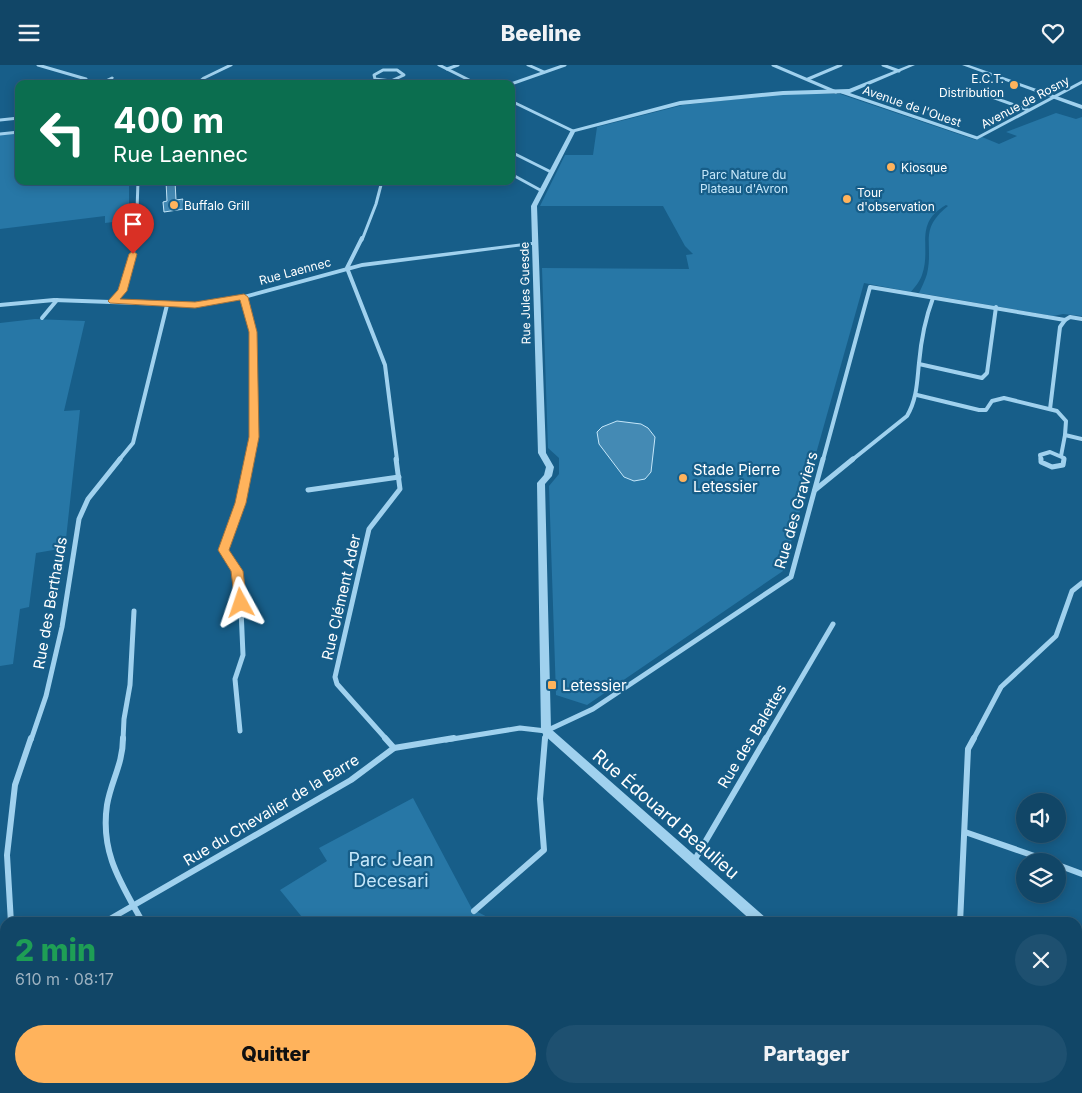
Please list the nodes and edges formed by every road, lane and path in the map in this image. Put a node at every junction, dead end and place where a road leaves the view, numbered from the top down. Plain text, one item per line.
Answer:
1 (38, 65) edge
2 (231, 65) edge
3 (388, 65) edge
4 (439, 65) edge
5 (458, 65) edge
6 (528, 65) edge
7 (565, 65) edge
8 (773, 65) edge
9 (841, 65) edge
10 (883, 65) edge
11 (913, 65) edge
12 (964, 65) edge
13 (446, 69) junction
14 (383, 70) junction
15 (401, 71) junction
16 (899, 71) junction
17 (544, 72) junction
18 (112, 78) dead end
19 (808, 79) junction
20 (87, 80) edge
21 (108, 80) edge
22 (202, 80) edge
23 (379, 80) edge
24 (397, 80) edge
25 (469, 80) edge
26 (1082, 81) edge
27 (515, 83) edge
28 (839, 92) junction
29 (981, 93) dead end
30 (1053, 97) junction
31 (515, 103) edge
32 (1082, 107) edge
33 (1028, 110) junction
34 (15, 118) edge
35 (0, 120) edge
36 (573, 131) junction
37 (15, 132) edge
38 (0, 134) edge
39 (977, 138) joint
40 (515, 153) edge
41 (551, 172) junction
42 (515, 176) edge
43 (138, 185) edge
44 (381, 185) edge
45 (542, 191) junction
46 (535, 243) junction
47 (347, 268) junction
48 (244, 297) junction
49 (932, 297) junction
50 (58, 300) junction
51 (113, 301) junction
52 (0, 305) edge
53 (167, 305) junction
54 (996, 307) junction
55 (42, 318) dead end
56 (1082, 319) edge
57 (1065, 320) junction
58 (919, 364) junction
59 (917, 395) junction
60 (1050, 409) junction
61 (1065, 435) junction
62 (1082, 439) edge
63 (1061, 456) junction
64 (399, 477) junction
65 (308, 490) dead end
66 (814, 490) junction
67 (1082, 583) edge
68 (134, 611) dead end
69 (833, 625) dead end
70 (240, 731) dead end
71 (546, 731) junction
72 (394, 748) junction
73 (965, 832) junction
74 (1027, 853) edge
75 (694, 861) junction
76 (1066, 868) edge
77 (1082, 874) edge
78 (132, 906) junction
79 (474, 911) dead end
80 (11, 917) edge
81 (113, 917) edge
82 (139, 917) edge
83 (756, 917) edge
84 (960, 917) edge

1 - 20 street
2 - 22 street
3 - 14 street
3 - 15 street
4 - 13 street
5 - 13 street
6 - 17 street
7 - 17 street
8 - 19 street, Avenue de l'Ouest
9 - 19 street
10 - 16 street
11 - 16 street
12 - 30 street
13 - 25 street
14 - 15 street
14 - 23 street
15 - 24 street
16 - 28 street
17 - 27 street
18 - 21 street
19 - 28 street, Avenue de l'Ouest
26 - 30 street, Avenue de Rosny
28 - 36 street
28 - 39 street, Avenue de l'Ouest
29 - 33 street
30 - 32 street
30 - 33 street, Avenue de Rosny
31 - 36 street
33 - 39 street, Avenue de Rosny
34 - 35 street
36 - 41 street, Rue Jules Guesde
37 - 38 street
40 - 41 street
41 - 45 street, Rue Jules Guesde
42 - 45 street
43 - 51 street
44 - 47 street
45 - 46 street, Rue Jules Guesde
46 - 47 street, Rue Laennec
46 - 71 street, Rue Jules Guesde
47 - 48 street, Rue Laennec
47 - 64 street, Rue Clément Ader
48 - 53 street, Rue Laennec
48 - 70 street
49 - 54 street
49 - 58 street
49 - 66 street, Rue des Graviers
50 - 51 street, Rue Laennec
50 - 52 street, Rue Laennec
50 - 55 street
51 - 53 street, Rue Laennec
53 - 80 street, Rue des Berthauds
54 - 57 street
54 - 58 street
56 - 57 street
57 - 60 street
58 - 59 street
59 - 60 street
59 - 66 street
60 - 61 street
61 - 62 street
61 - 63 street
63 - 63 street
64 - 65 street
64 - 72 street, Rue Clément Ader
66 - 71 street, Rue des Graviers
67 - 73 street
68 - 78 street
69 - 75 street, Rue des Balettes
71 - 72 street, Rue du Chevalier de la Barre
71 - 75 street, Rue Édouard Beaulieu
71 - 79 street
72 - 78 street, Rue du Chevalier de la Barre
73 - 74 street
73 - 84 street
75 - 83 street, Rue Édouard Beaulieu
76 - 77 street
78 - 81 street, Rue du Chevalier de la Barre
78 - 82 street

